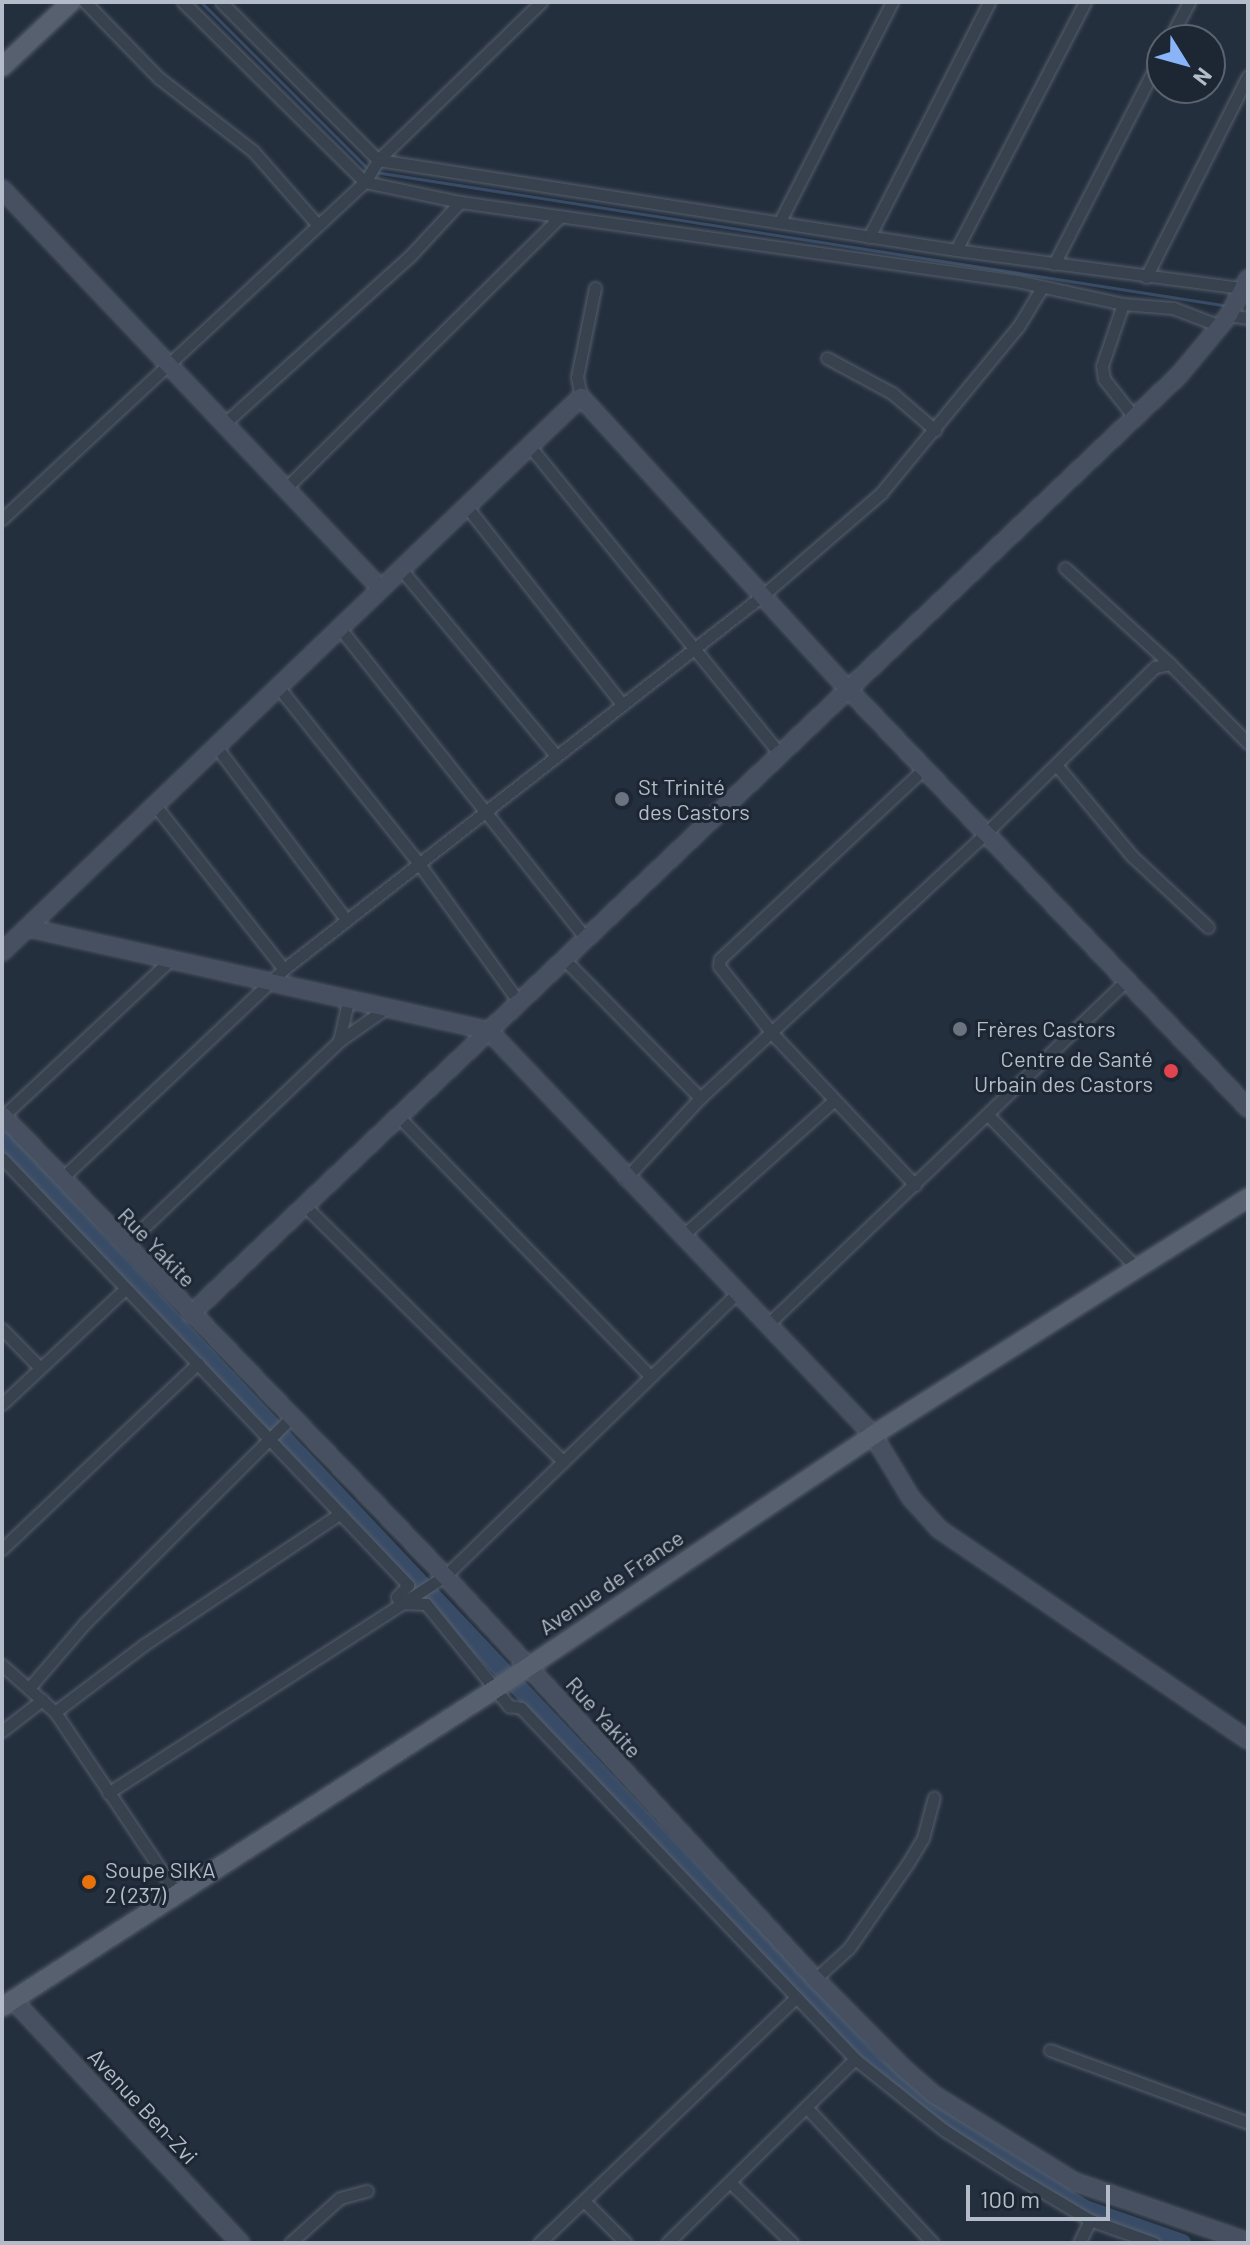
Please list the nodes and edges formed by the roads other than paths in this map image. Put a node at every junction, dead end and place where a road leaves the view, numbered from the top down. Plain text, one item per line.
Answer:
1 (71, 2) edge
2 (85, 2) edge
3 (183, 2) edge
4 (221, 2) edge
5 (541, 2) edge
6 (892, 2) edge
7 (989, 2) edge
8 (1085, 2) edge
9 (1189, 2) edge
10 (1177, 24) edge
11 (2, 67) edge
12 (1248, 76) edge
13 (1146, 85) edge
14 (378, 160) junction
15 (365, 182) junction
16 (2, 189) edge
17 (460, 202) junction
18 (561, 216) junction
19 (780, 221) junction
20 (316, 223) junction
21 (869, 237) junction
22 (956, 250) junction
23 (1054, 264) junction
24 (1146, 277) junction
25 (595, 288) dead end
26 (1245, 288) edge
27 (1041, 289) junction
28 (1123, 304) junction
29 (1248, 318) edge
30 (1224, 320) junction
31 (827, 358) dead end
32 (169, 366) junction
33 (581, 397) junction
34 (1134, 417) junction
35 (225, 423) junction
36 (935, 430) junction
37 (532, 449) junction
38 (287, 487) junction
39 (467, 507) junction
40 (2, 519) edge
41 (1065, 568) dead end
42 (401, 569) junction
43 (380, 588) junction
44 (763, 595) junction
45 (339, 627) junction
46 (694, 646) junction
47 (1170, 664) junction
48 (279, 688) junction
49 (849, 690) junction
50 (623, 705) junction
51 (1248, 743) edge
52 (215, 745) junction
53 (781, 755) junction
54 (556, 756) junction
55 (1057, 766) junction
56 (925, 768) junction
57 (154, 804) junction
58 (484, 809) junction
59 (987, 832) junction
60 (417, 861) junction
61 (345, 918) junction
62 (1208, 927) dead end
63 (29, 928) junction
64 (586, 939) junction
65 (2, 952) edge
66 (170, 960) junction
67 (565, 960) junction
68 (278, 974) junction
69 (1126, 981) junction
70 (349, 997) junction
71 (518, 1001) junction
72 (389, 1006) junction
73 (489, 1031) junction
74 (772, 1033) junction
75 (339, 1041) junction
76 (700, 1098) junction
77 (833, 1101) junction
78 (1248, 1108) edge
79 (2, 1115) edge
80 (399, 1117) junction
81 (990, 1117) junction
82 (2, 1158) edge
83 (61, 1179) junction
84 (625, 1179) junction
85 (915, 1185) junction
86 (1248, 1198) edge
87 (304, 1205) junction
88 (681, 1237) junction
89 (124, 1246) junction
90 (1135, 1266) junction
91 (125, 1289) junction
92 (736, 1294) junction
93 (191, 1314) junction
94 (767, 1325) junction
95 (2, 1329) edge
96 (198, 1363) junction
97 (40, 1368) junction
98 (650, 1376) junction
99 (2, 1404) edge
100 (291, 1418) junction
101 (873, 1435) junction
102 (270, 1439) junction
103 (562, 1460) junction
104 (339, 1514) junction
105 (2, 1549) edge
106 (443, 1577) junction
107 (400, 1603) junction
108 (2, 1665) edge
109 (523, 1670) junction
110 (497, 1687) junction
111 (29, 1688) junction
112 (42, 1700) junction
113 (55, 1712) junction
114 (2, 1731) edge
115 (1248, 1740) edge
116 (108, 1793) junction
117 (934, 1797) dead end
118 (178, 1895) junction
119 (815, 1979) junction
120 (796, 1997) junction
121 (6, 1999) edge
122 (1050, 2050) dead end
123 (855, 2059) junction
124 (806, 2107) junction
125 (1248, 2123) edge
126 (731, 2183) junction
127 (367, 2191) dead end
128 (584, 2201) junction
129 (1090, 2220) junction
130 (790, 2242) edge
131 (1248, 2242) edge
132 (240, 2243) edge
133 (290, 2243) edge
134 (539, 2243) edge
135 (626, 2243) edge
136 (667, 2243) edge
137 (933, 2243) edge
138 (1079, 2243) edge
139 (1154, 2243) edge

1 - 11 main road
2 - 20 street
3 - 15 street
4 - 14 street
5 - 14 street
6 - 19 street
7 - 21 street
8 - 22 street
9 - 10 street
12 - 24 street
13 - 23 street
14 - 15 street
14 - 19 street
15 - 17 street
15 - 20 street
16 - 32 street
17 - 18 street
17 - 35 street
18 - 27 street
18 - 38 street
19 - 21 street
20 - 32 street
21 - 22 street
22 - 23 street
23 - 24 street
24 - 26 street
25 - 33 street
26 - 30 street
27 - 28 street
27 - 36 street
28 - 30 street
28 - 34 street
29 - 30 street
30 - 34 street
31 - 36 street
32 - 35 street
32 - 40 street
33 - 37 street
33 - 44 street
34 - 49 street
35 - 38 street
36 - 44 street
37 - 39 street
37 - 46 street
38 - 43 street
39 - 42 street
39 - 50 street
41 - 47 street
42 - 43 street
42 - 54 street
43 - 45 street
44 - 46 street
44 - 49 street
45 - 48 street
45 - 58 street
46 - 50 street
46 - 53 street
47 - 51 street
47 - 55 street
48 - 52 street
48 - 60 street
49 - 53 street
49 - 56 street
50 - 54 street
52 - 57 street
52 - 61 street
53 - 64 street
54 - 58 street
55 - 59 street
55 - 62 street
56 - 59 street
56 - 74 street
57 - 63 street
57 - 68 street
58 - 60 street
58 - 64 street
59 - 69 street
59 - 74 street
60 - 61 street
60 - 71 street
61 - 68 street
63 - 65 street
63 - 66 street
64 - 67 street
66 - 68 street
66 - 79 street
67 - 71 street
67 - 76 street
68 - 70 street
68 - 83 street
69 - 78 street
69 - 81 street
70 - 72 street
70 - 75 street
71 - 73 street
72 - 73 street
72 - 75 street
73 - 80 street
73 - 84 street
74 - 76 street
74 - 77 street
75 - 89 street
76 - 84 street
77 - 85 street
77 - 88 street
79 - 83 street, Rue Yakite
80 - 87 street
80 - 98 street
81 - 85 street
81 - 90 street
82 - 91 street
83 - 89 street, Rue Yakite
84 - 88 street
85 - 94 street
86 - 90 main road, Avenue de France
87 - 93 street
87 - 103 street
88 - 92 street
89 - 93 street, Rue Yakite
90 - 101 main road, Avenue de France
91 - 96 street
91 - 97 street
92 - 94 street
92 - 98 street
93 - 100 street, Rue Yakite
94 - 101 street
95 - 97 street
96 - 102 street
96 - 105 street
97 - 99 street
98 - 103 street
100 - 102 street
100 - 106 street, Rue Yakite
101 - 109 main road, Avenue de France
101 - 115 street
102 - 104 street
102 - 111 street
103 - 106 street
104 - 107 street
104 - 113 street
106 - 107 street
106 - 109 street, Rue Yakite
107 - 110 street
107 - 116 street
108 - 111 street
109 - 110 main road, Avenue de France
109 - 119 street, Rue Yakite
110 - 118 main road, Avenue de France
110 - 120 street
111 - 112 street
112 - 113 street
112 - 114 street
113 - 116 street
116 - 118 street
117 - 119 street
118 - 121 main road, Avenue de France
119 - 131 street, Rue Yakite
120 - 123 street
120 - 128 street
121 - 132 street, Avenue Ben-Zvi
122 - 125 street
123 - 124 street
123 - 129 street
124 - 126 street
124 - 137 street
126 - 130 street
126 - 136 street
127 - 133 street
128 - 134 street
128 - 135 street
129 - 138 street
129 - 139 street

